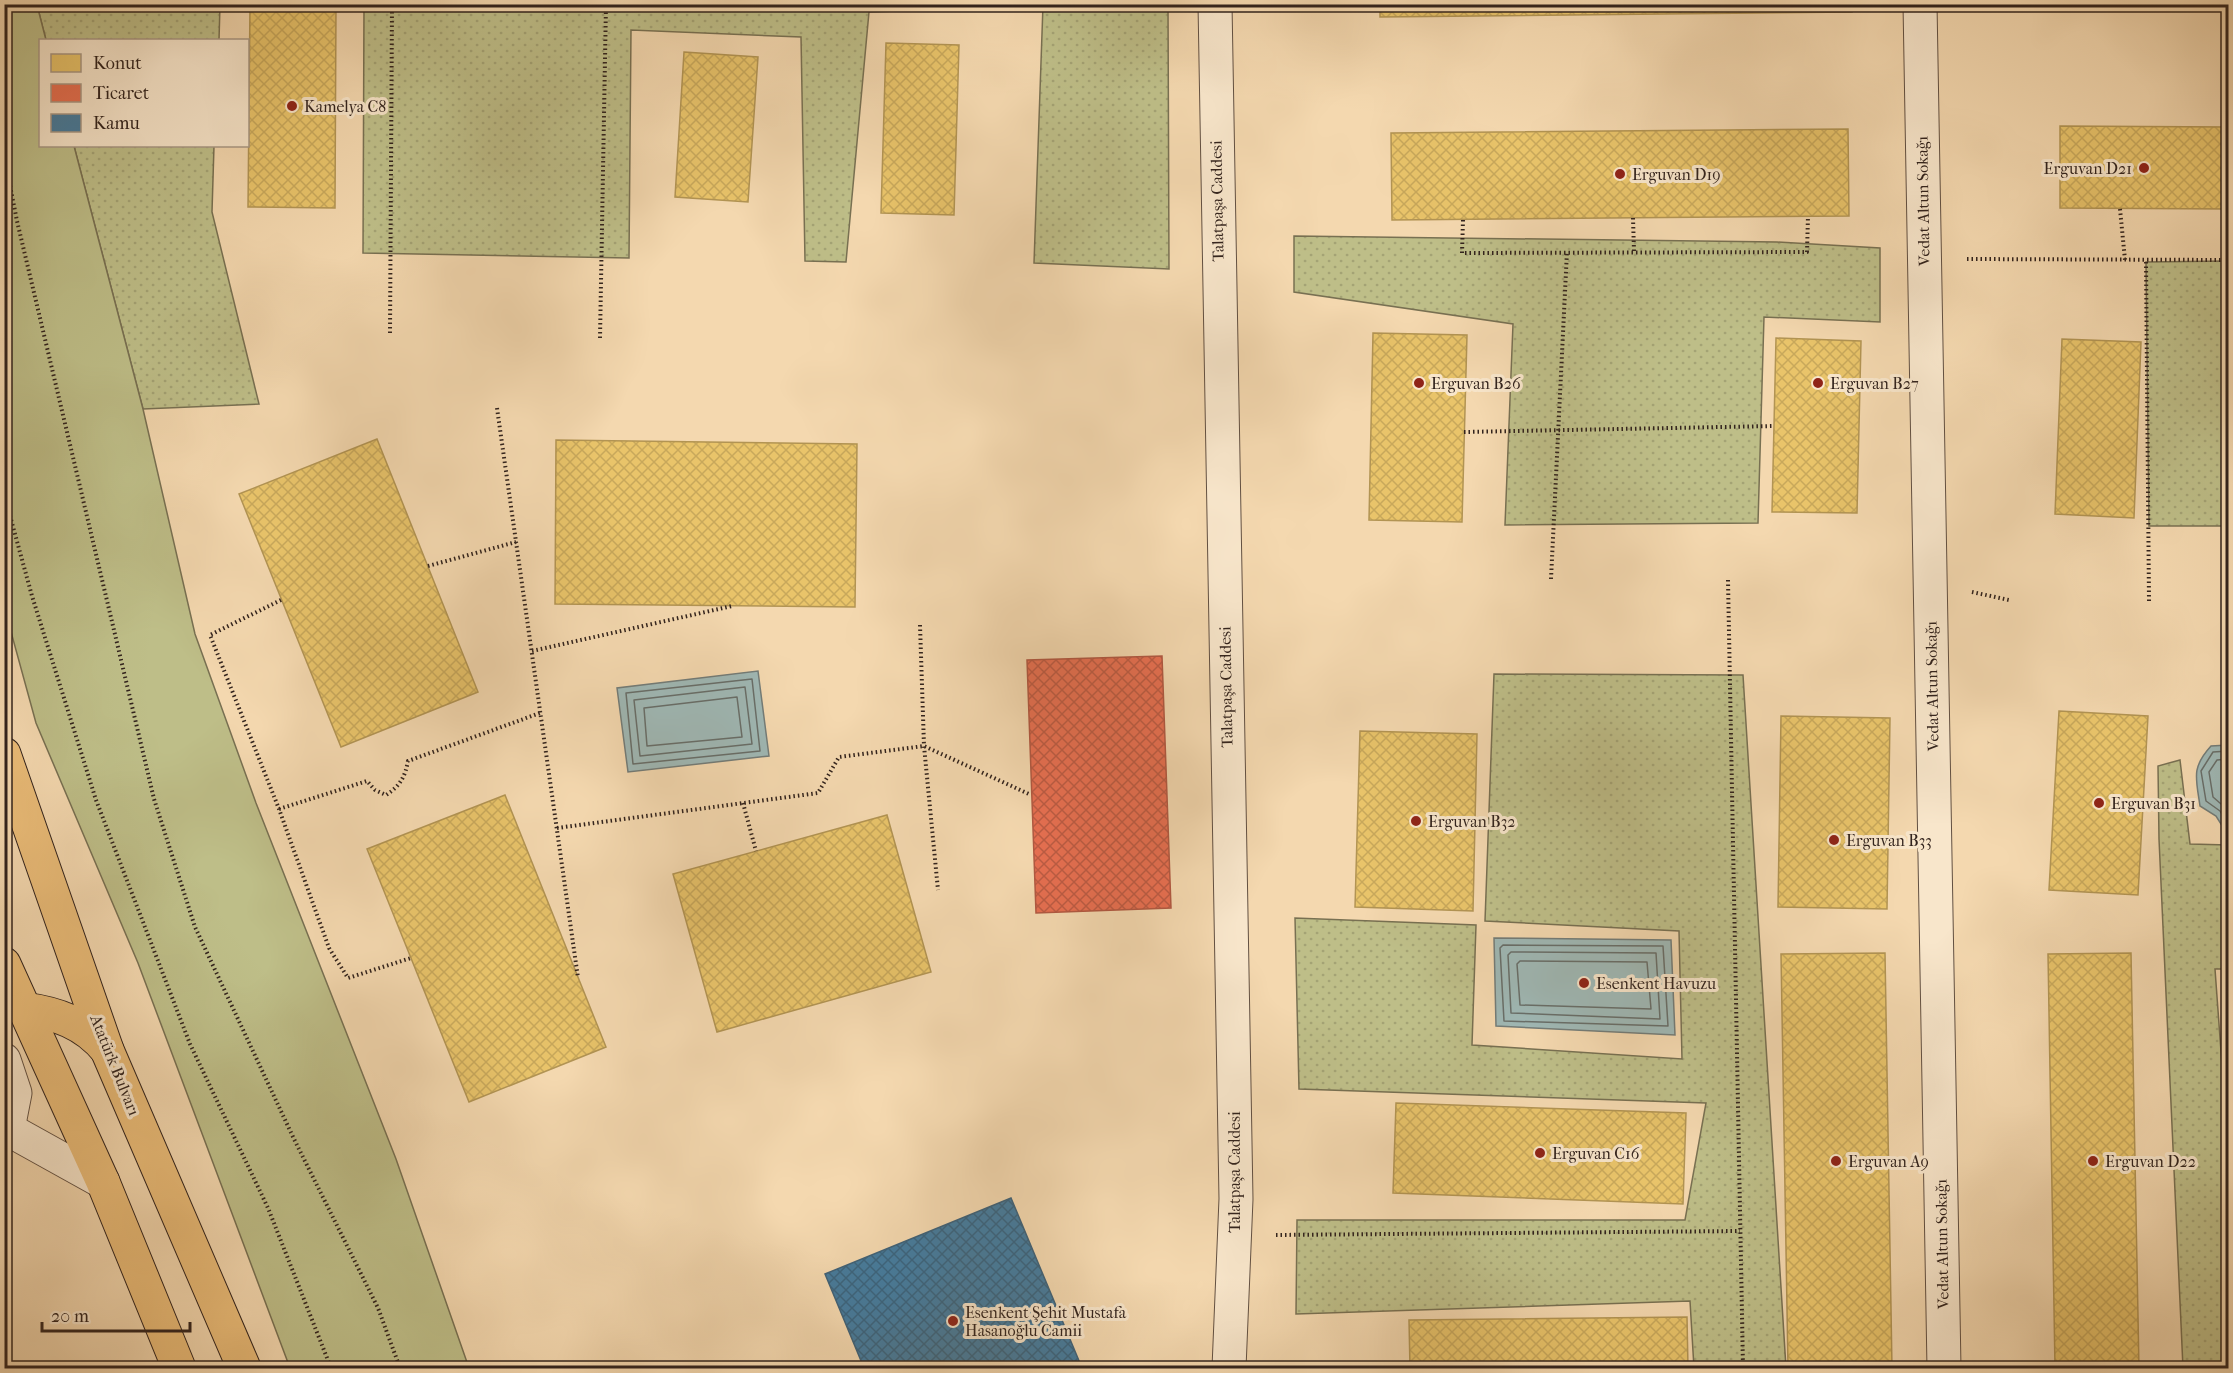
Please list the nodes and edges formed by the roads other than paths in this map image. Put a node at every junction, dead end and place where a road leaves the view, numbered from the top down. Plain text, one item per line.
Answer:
1 (1215, 4) edge
2 (1920, 4) edge
3 (4, 754) edge
4 (4, 964) edge
5 (14, 1010) edge
6 (107, 1050) junction
7 (4, 1060) edge
8 (6, 1128) edge
9 (103, 1182) junction
10 (179, 1368) edge
11 (244, 1368) edge
12 (1228, 1368) edge
13 (1944, 1368) edge

1 - 12 street, Talatpaşa Caddesi
2 - 13 street, Vedat Altun Sokağı
3 - 6 main road, Atatürk Bulvarı
4 - 5 main road
5 - 6 main road
5 - 9 main road
6 - 11 main road, Atatürk Bulvarı
7 - 8 street
8 - 9 street
9 - 10 main road

